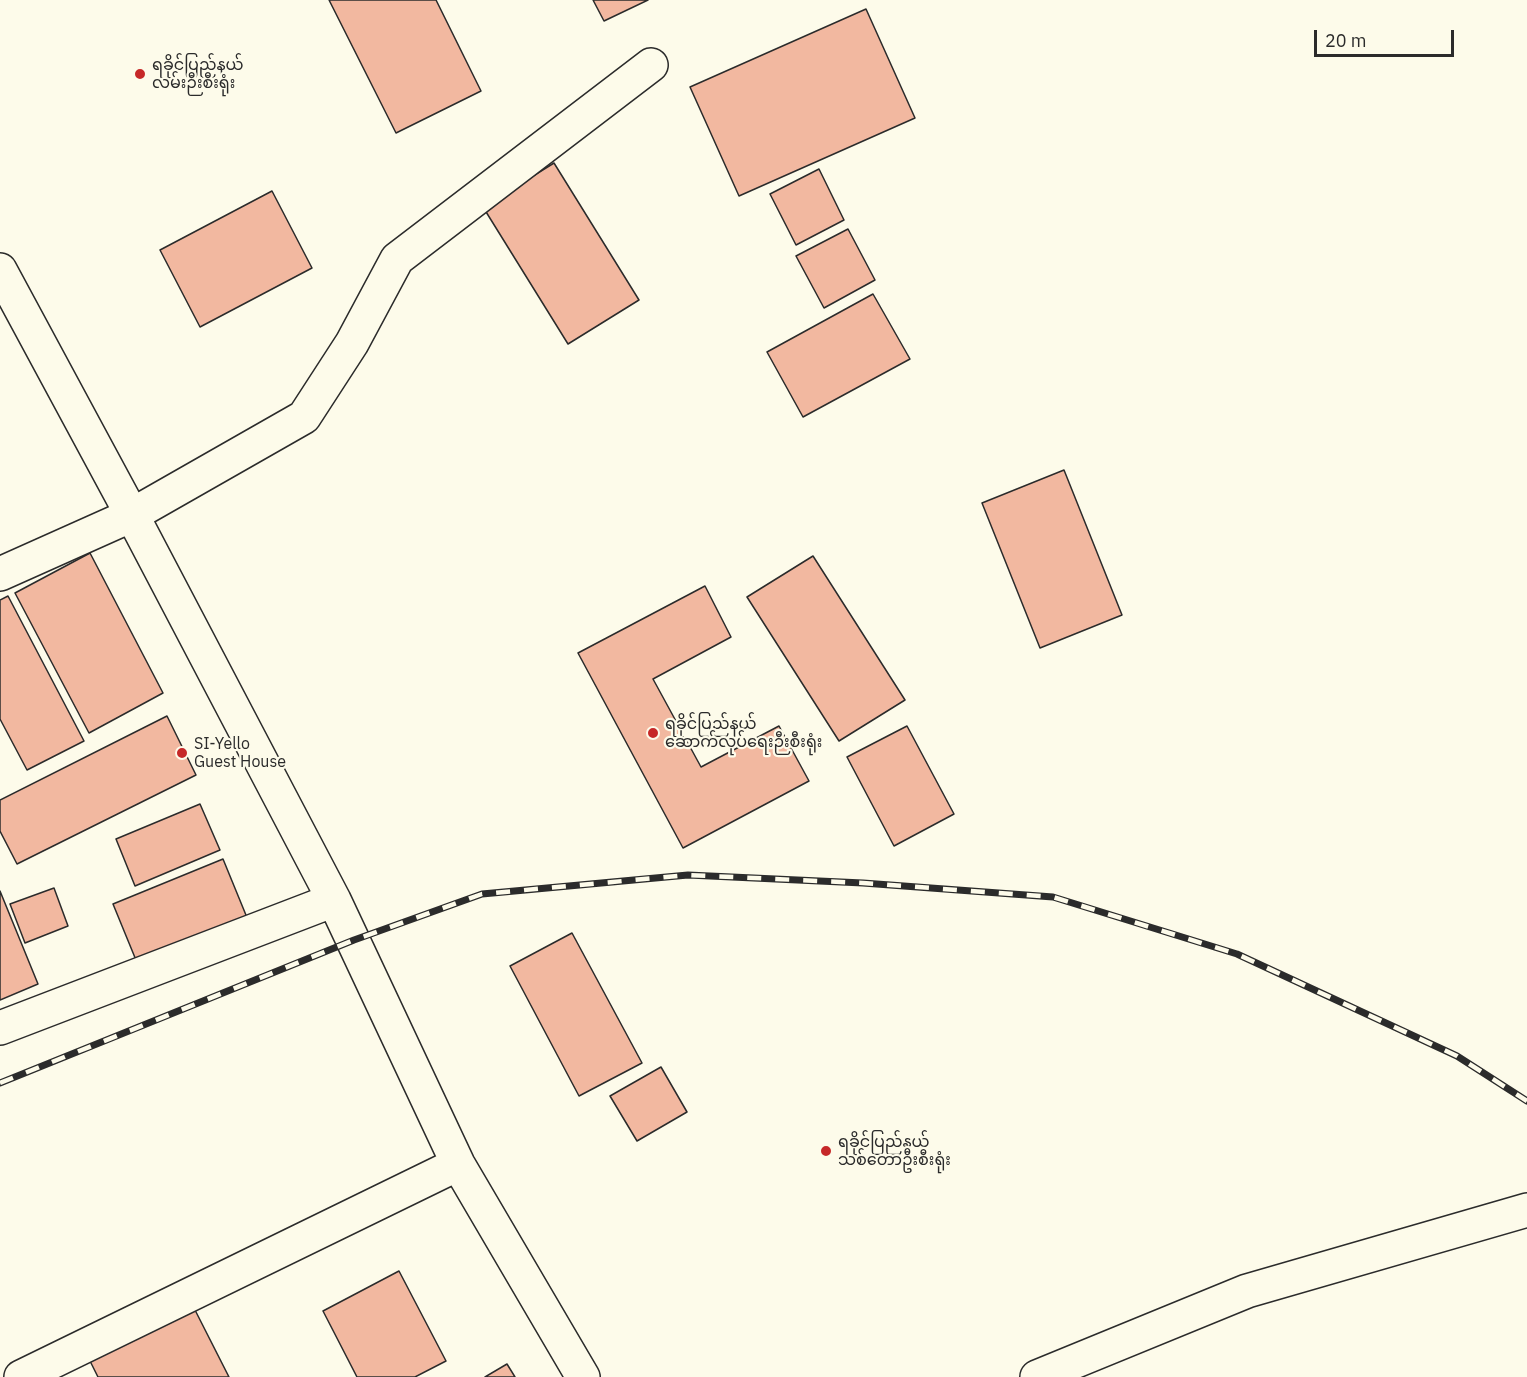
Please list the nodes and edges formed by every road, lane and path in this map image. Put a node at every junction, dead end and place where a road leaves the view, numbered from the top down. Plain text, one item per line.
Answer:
1 (651, 65) dead end
2 (0, 270) edge
3 (132, 515) junction
4 (0, 574) edge
5 (334, 900) junction
6 (0, 1028) edge
7 (458, 1164) junction
8 (1527, 1210) edge
9 (21, 1377) edge
10 (583, 1377) edge
11 (1037, 1377) edge

1 - 3 street
2 - 3 street
3 - 4 street
3 - 5 street
5 - 6 street
5 - 7 street
7 - 9 street
7 - 10 street
8 - 11 street

